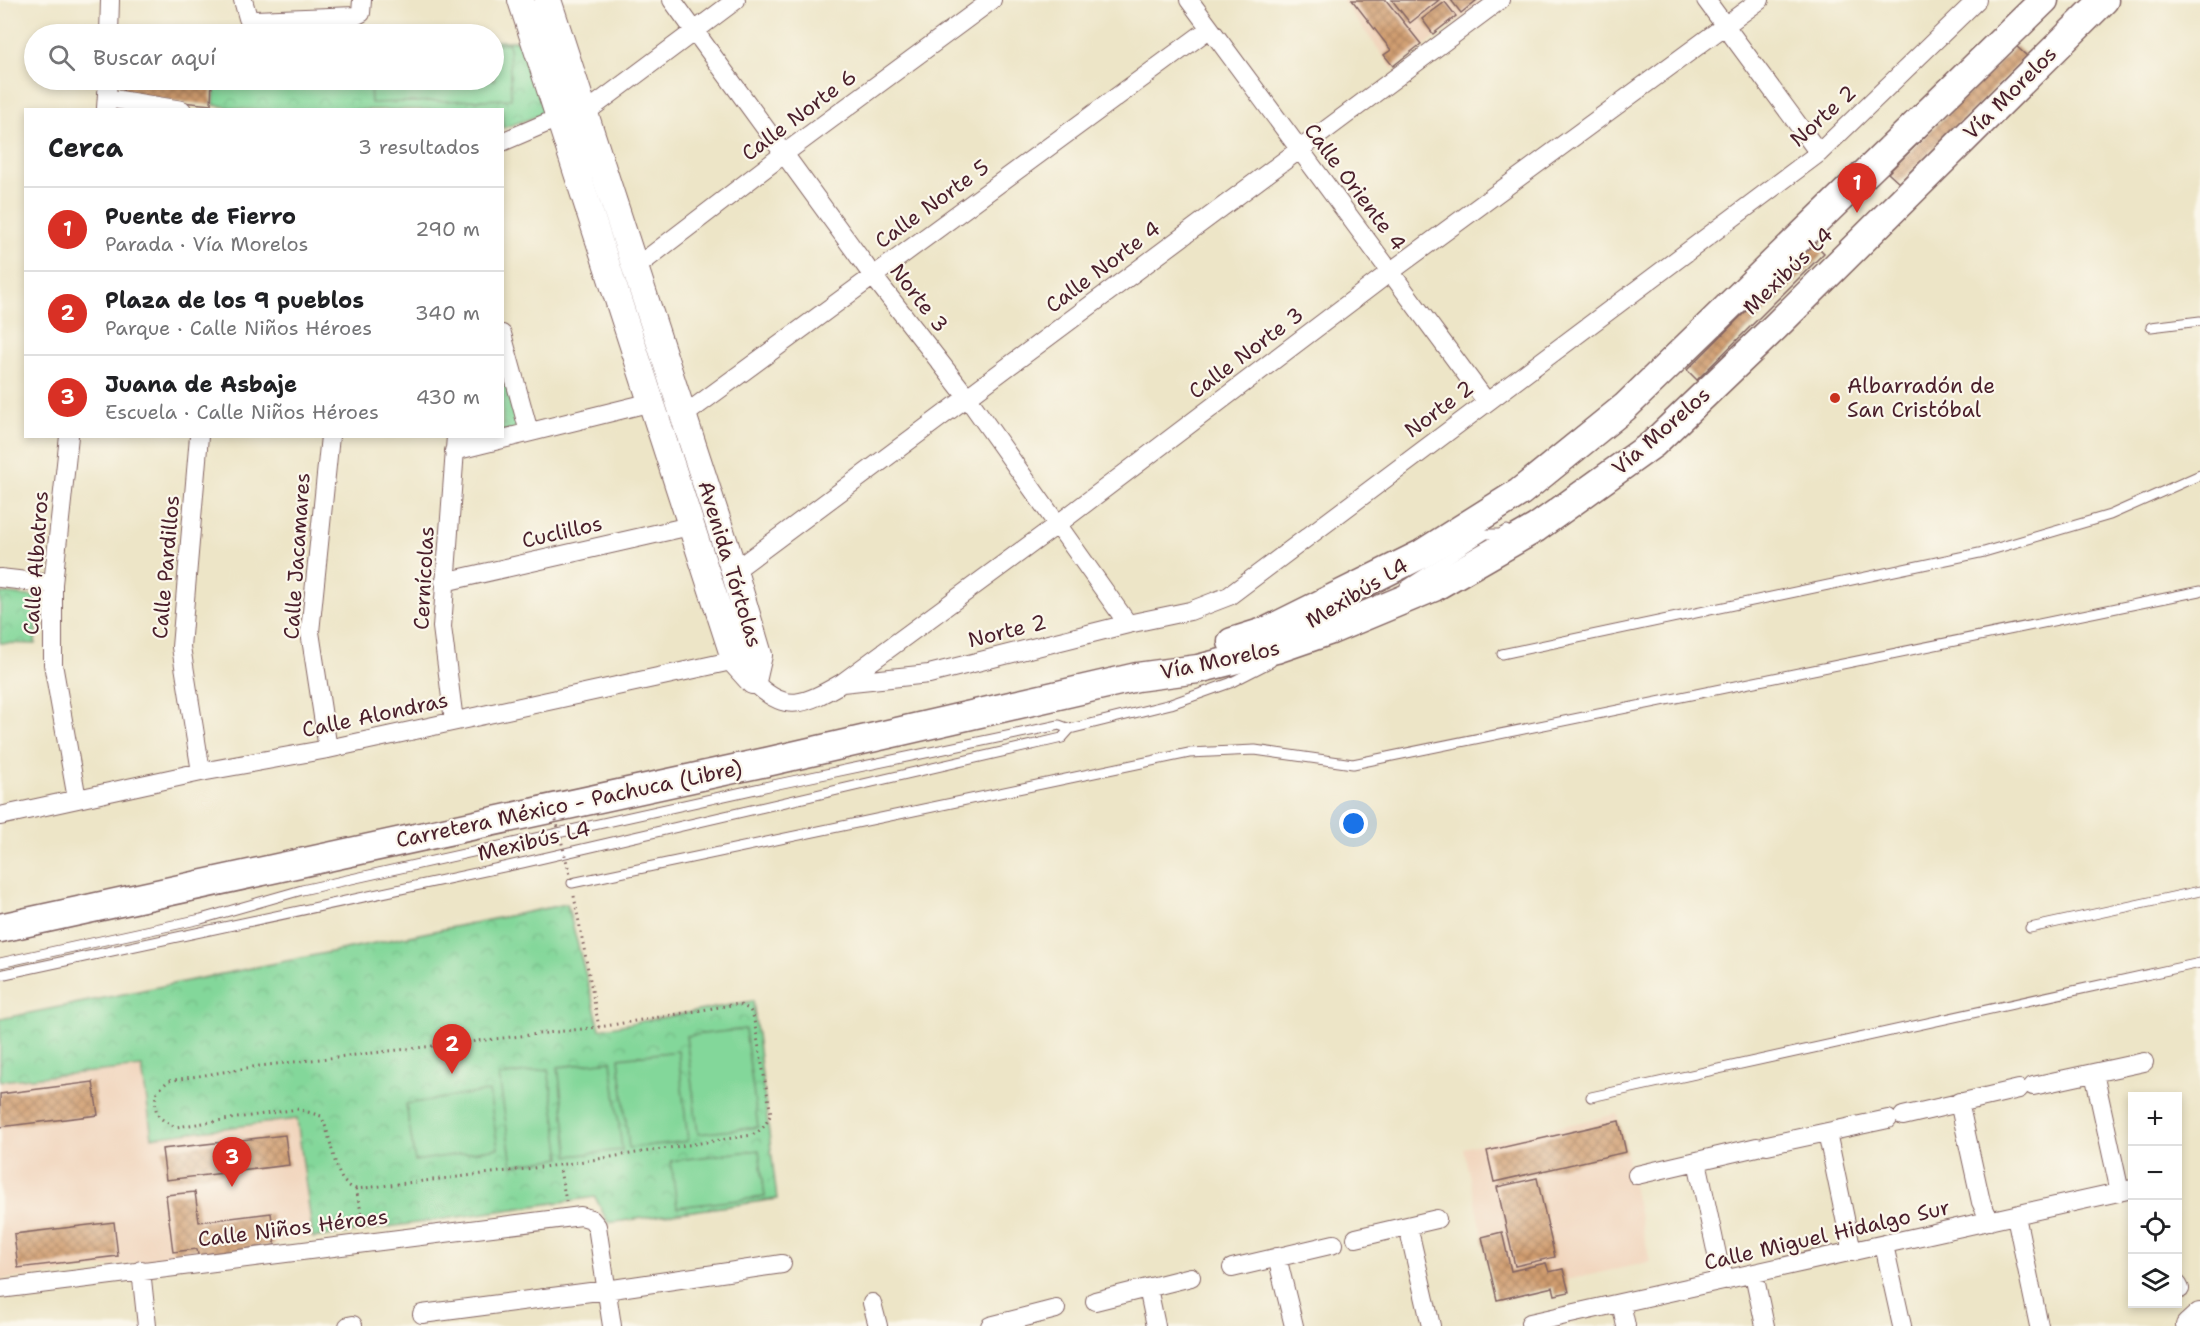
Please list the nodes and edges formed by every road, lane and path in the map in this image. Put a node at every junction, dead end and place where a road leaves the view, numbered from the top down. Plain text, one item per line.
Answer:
1 (110, 0) edge
2 (243, 0) edge
3 (362, 0) edge
4 (521, 0) edge
5 (548, 0) edge
6 (672, 0) edge
7 (736, 0) edge
8 (992, 0) edge
9 (1189, 0) edge
10 (1500, 0) edge
11 (1706, 0) edge
12 (1760, 0) edge
13 (1977, 0) edge
14 (2093, 0) edge
15 (2104, 0) edge
16 (2047, 3) edge
17 (109, 24) edge
18 (1725, 26) junction
19 (1209, 29) junction
20 (695, 31) junction
21 (107, 96) edge
22 (171, 108) edge
23 (585, 113) junction
24 (558, 118) junction
25 (1951, 138) dead end
26 (504, 141) edge
27 (1298, 149) junction
28 (785, 153) junction
29 (1819, 153) junction
30 (635, 268) junction
31 (1390, 272) junction
32 (873, 276) junction
33 (2200, 321) edge
34 (2151, 327) dead end
35 (1716, 333) dead end
36 (504, 341) edge
37 (967, 397) junction
38 (1486, 401) junction
39 (652, 402) junction
40 (682, 416) junction
41 (529, 432) junction
42 (504, 436) edge
43 (69, 438) edge
44 (199, 438) edge
45 (330, 438) edge
46 (492, 438) edge
47 (455, 444) edge
48 (2200, 475) edge
49 (1544, 486) dead end
50 (1516, 507) dead end
51 (1519, 523) dead end
52 (1058, 524) junction
53 (1491, 524) dead end
54 (690, 526) junction
55 (1486, 534) junction
56 (734, 571) junction
57 (0, 578) edge
58 (444, 582) junction
59 (53, 584) junction
60 (2200, 591) edge
61 (1128, 624) junction
62 (1331, 630) junction
63 (1502, 654) dead end
64 (747, 658) junction
65 (1137, 676) junction
66 (753, 681) joint
67 (842, 683) junction
68 (454, 721) junction
69 (1070, 729) junction
70 (328, 749) junction
71 (201, 772) junction
72 (77, 799) junction
73 (553, 808) junction
74 (0, 816) edge
75 (572, 884) junction
76 (2200, 891) edge
77 (0, 928) edge
78 (2030, 928) dead end
79 (0, 963) edge
80 (2200, 963) edge
81 (0, 975) edge
82 (599, 1027) junction
83 (2144, 1062) dead end
84 (2094, 1073) junction
85 (1591, 1097) dead end
86 (1959, 1102) junction
87 (1827, 1132) junction
88 (1697, 1161) junction
89 (559, 1165) junction
90 (1637, 1174) dead end
91 (356, 1189) junction
92 (2126, 1191) edge
93 (2016, 1216) junction
94 (569, 1217) junction
95 (1437, 1219) dead end
96 (1990, 1221) junction
97 (1408, 1226) junction
98 (1356, 1238) dead end
99 (367, 1242) junction
100 (1334, 1244) dead end
101 (1884, 1245) junction
102 (1852, 1252) junction
103 (1278, 1257) junction
104 (782, 1264) dead end
105 (1232, 1268) dead end
106 (141, 1270) junction
107 (1754, 1274) junction
108 (1191, 1277) dead end
109 (1727, 1280) junction
110 (1148, 1288) junction
111 (0, 1289) edge
112 (606, 1290) junction
113 (1095, 1301) dead end
114 (872, 1303) dead end
115 (1621, 1304) junction
116 (1056, 1309) dead end
117 (422, 1314) dead end
118 (2200, 1316) edge
119 (1015, 1323) edge
120 (1531, 1324) edge
121 (353, 1325) edge
122 (147, 1326) edge
123 (348, 1326) edge
124 (612, 1326) edge
125 (878, 1326) edge
126 (990, 1326) edge
127 (1156, 1326) edge
128 (1294, 1326) edge
129 (1431, 1326) edge
130 (1626, 1326) edge
131 (1764, 1326) edge
132 (1902, 1326) edge
133 (2039, 1326) edge
134 (2189, 1326) edge

1 - 17 street
2 - 3 street
4 - 24 street, Avenida Tórtolas
5 - 23 street, Avenida Tórtolas
6 - 20 street, Norte 3
7 - 20 street
8 - 28 street, Calle Norte 6
9 - 19 street, Calle Oriente 4
10 - 27 street, Calle Norte 4
11 - 18 street
12 - 18 street, Calle Norte 3
13 - 29 street, Norte 2
14 - 25 lane
15 - 62 main road, Vía Morelos
16 - 35 lane, Mexibús L4
16 - 65 main road, Vía Morelos
18 - 29 street
18 - 31 street, Calle Norte 3
19 - 27 street, Calle Oriente 4
19 - 32 street, Calle Norte 5
20 - 23 street
20 - 28 street, Norte 3
21 - 22 street
23 - 30 street, Avenida Tórtolas
24 - 26 street
24 - 39 street, Avenida Tórtolas
27 - 31 street, Calle Oriente 4
27 - 37 street, Calle Norte 4
28 - 30 street, Calle Norte 6
28 - 32 street, Norte 3
29 - 38 street, Norte 2
30 - 40 street, Avenida Tórtolas
31 - 38 street, Calle Oriente 4
31 - 52 street, Calle Norte 3
32 - 37 street, Norte 3
32 - 40 street, Calle Norte 5
33 - 34 lane
36 - 41 street
37 - 52 street, Norte 3
37 - 56 street, Calle Norte 4
38 - 61 street, Norte 2
39 - 41 street
39 - 54 street, Avenida Tórtolas
40 - 56 street, Avenida Tórtolas
41 - 42 street
43 - 59 street, Calle Albatros
44 - 71 street, Calle Pardillos
45 - 70 street, Calle Jacamares
46 - 47 street
47 - 58 street, Cernícolas
48 - 63 lane
49 - 50 lane
51 - 55 lane, Mexibús L4
52 - 61 street, Norte 3
52 - 67 street, Calle Norte 3
53 - 55 lane
54 - 58 street, Cuclillos
54 - 64 street, Avenida Tórtolas
55 - 62 lane, Mexibús L4
56 - 64 street, Avenida Tórtolas
57 - 59 street
58 - 68 street, Cernícolas
59 - 72 street, Calle Albatros
60 - 75 lane
61 - 67 street, Norte 2
62 - 65 main road, Vía Morelos
62 - 69 lane, Mexibús L4
64 - 66 street, Avenida Tórtolas
64 - 68 street, Calle Alondras
65 - 73 main road, Carretera México - Pachuca (Libre)
66 - 67 street, Calle Norte 3
68 - 70 street, Calle Alondras
69 - 79 lane, Mexibús L4
69 - 81 lane, Mexibús L4
70 - 71 street, Calle Alondras
71 - 72 street, Calle Alondras
72 - 74 street, Calle Alondras
73 - 75 path, bridge
73 - 77 main road, Carretera México - Pachuca (Libre)
75 - 82 path
76 - 78 lane
80 - 85 lane
82 - 89 path
82 - 91 path
83 - 84 street
84 - 86 street
84 - 92 street
86 - 87 street
86 - 96 street
87 - 88 street
87 - 102 street
88 - 90 street
88 - 109 street
89 - 91 path
89 - 94 path
91 - 99 path
92 - 93 street, Calle Miguel Hidalgo Sur
93 - 96 street, Calle Miguel Hidalgo Sur
93 - 133 street
94 - 99 street, Calle Niños Héroes
94 - 112 street, Calle Niños Héroes
95 - 97 street
96 - 101 street, Calle Miguel Hidalgo Sur
97 - 98 street
97 - 129 street
99 - 106 street, Calle Niños Héroes
100 - 103 street
101 - 102 street, Calle Miguel Hidalgo Sur
101 - 132 street
102 - 107 street, Calle Miguel Hidalgo Sur
103 - 105 street
103 - 128 street
104 - 112 street
106 - 111 street, Calle Niños Héroes
106 - 122 street
107 - 109 street, Calle Miguel Hidalgo Sur
107 - 131 street
108 - 110 street
109 - 115 street, Calle Miguel Hidalgo Sur
110 - 113 street
110 - 127 street
112 - 117 street
112 - 124 street
114 - 125 street
115 - 120 street, Calle Miguel Hidalgo Sur
115 - 130 street
116 - 119 street
118 - 134 street
119 - 126 street
121 - 123 street

